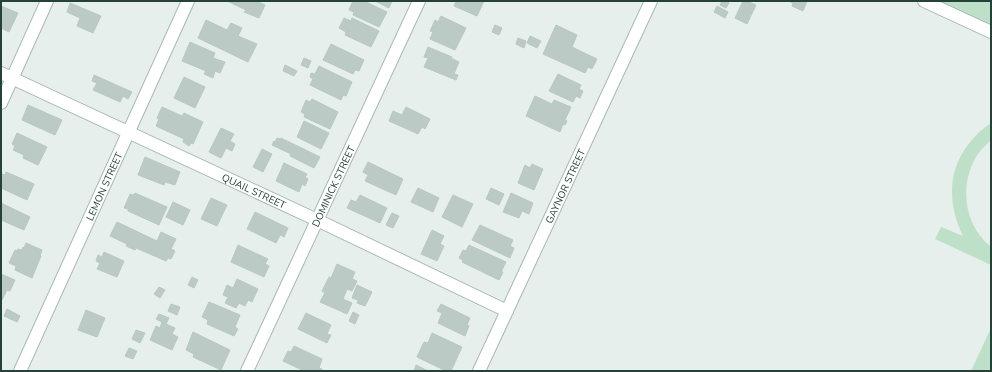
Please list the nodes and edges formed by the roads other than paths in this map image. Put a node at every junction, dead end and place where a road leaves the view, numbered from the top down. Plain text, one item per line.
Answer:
1 (47, 1) edge
2 (188, 1) edge
3 (419, 1) edge
4 (651, 1) edge
5 (924, 1) edge
6 (991, 32) edge
7 (1, 73) edge
8 (12, 78) junction
9 (1, 103) edge
10 (128, 132) junction
11 (317, 220) junction
12 (507, 311) junction
13 (20, 371) edge
14 (247, 371) edge
15 (479, 371) edge

1 - 8 street
2 - 10 street, LEMON STREET
3 - 11 street, DOMINICK STREET
4 - 12 street, GAYNOR STREET
5 - 6 street
7 - 8 street, QUAIL STREET
8 - 9 street
8 - 10 street, QUAIL STREET
10 - 11 street, QUAIL STREET
10 - 13 street, LEMON STREET
11 - 12 street, QUAIL STREET
11 - 14 street, DOMINICK STREET
12 - 15 street, GAYNOR STREET

